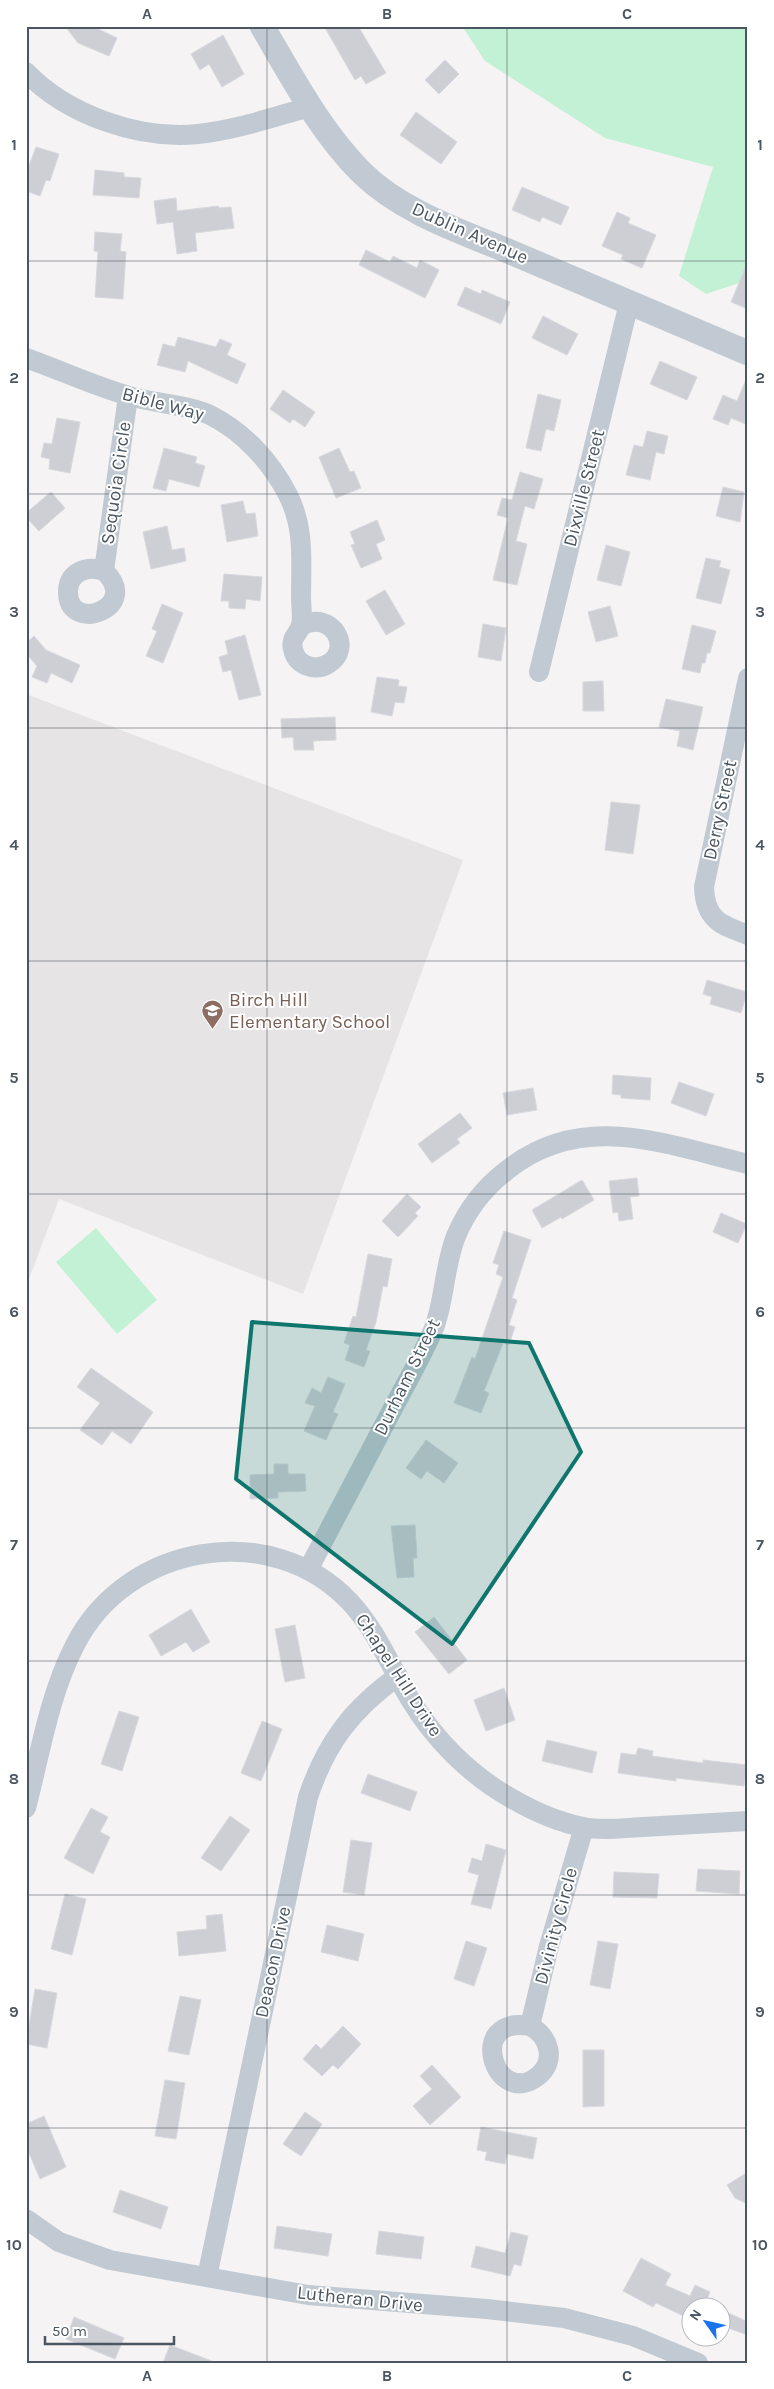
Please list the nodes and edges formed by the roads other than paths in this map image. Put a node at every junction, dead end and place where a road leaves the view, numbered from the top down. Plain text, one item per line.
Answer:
1 (262, 26) edge
2 (28, 78) edge
3 (310, 107) junction
4 (629, 303) junction
5 (748, 353) edge
6 (26, 358) edge
7 (128, 396) junction
8 (104, 571) dead end
9 (301, 626) dead end
10 (539, 672) dead end
11 (748, 678) edge
12 (748, 935) edge
13 (748, 1164) edge
14 (308, 1570) junction
15 (398, 1676) junction
16 (26, 1808) edge
17 (748, 1821) edge
18 (584, 1828) junction
19 (530, 2026) dead end
20 (26, 2219) edge
21 (206, 2277) junction
22 (698, 2363) edge

1 - 3 street, Dublin Avenue
2 - 3 street
3 - 4 street, Dublin Avenue
4 - 5 street, Dublin Avenue
4 - 10 street, Dixville Street
6 - 7 street, Bible Way
7 - 8 street, Sequoia Circle
7 - 9 street, Bible Way
11 - 12 street, Derry Street
13 - 14 street, Durham Street
14 - 15 street, Chapel Hill Drive
14 - 16 street
15 - 18 street, Chapel Hill Drive
15 - 21 street, Deacon Drive
17 - 18 street, Chapel Hill Drive
18 - 19 street, Divinity Circle
20 - 21 street, Lutheran Drive
21 - 22 street, Lutheran Drive

